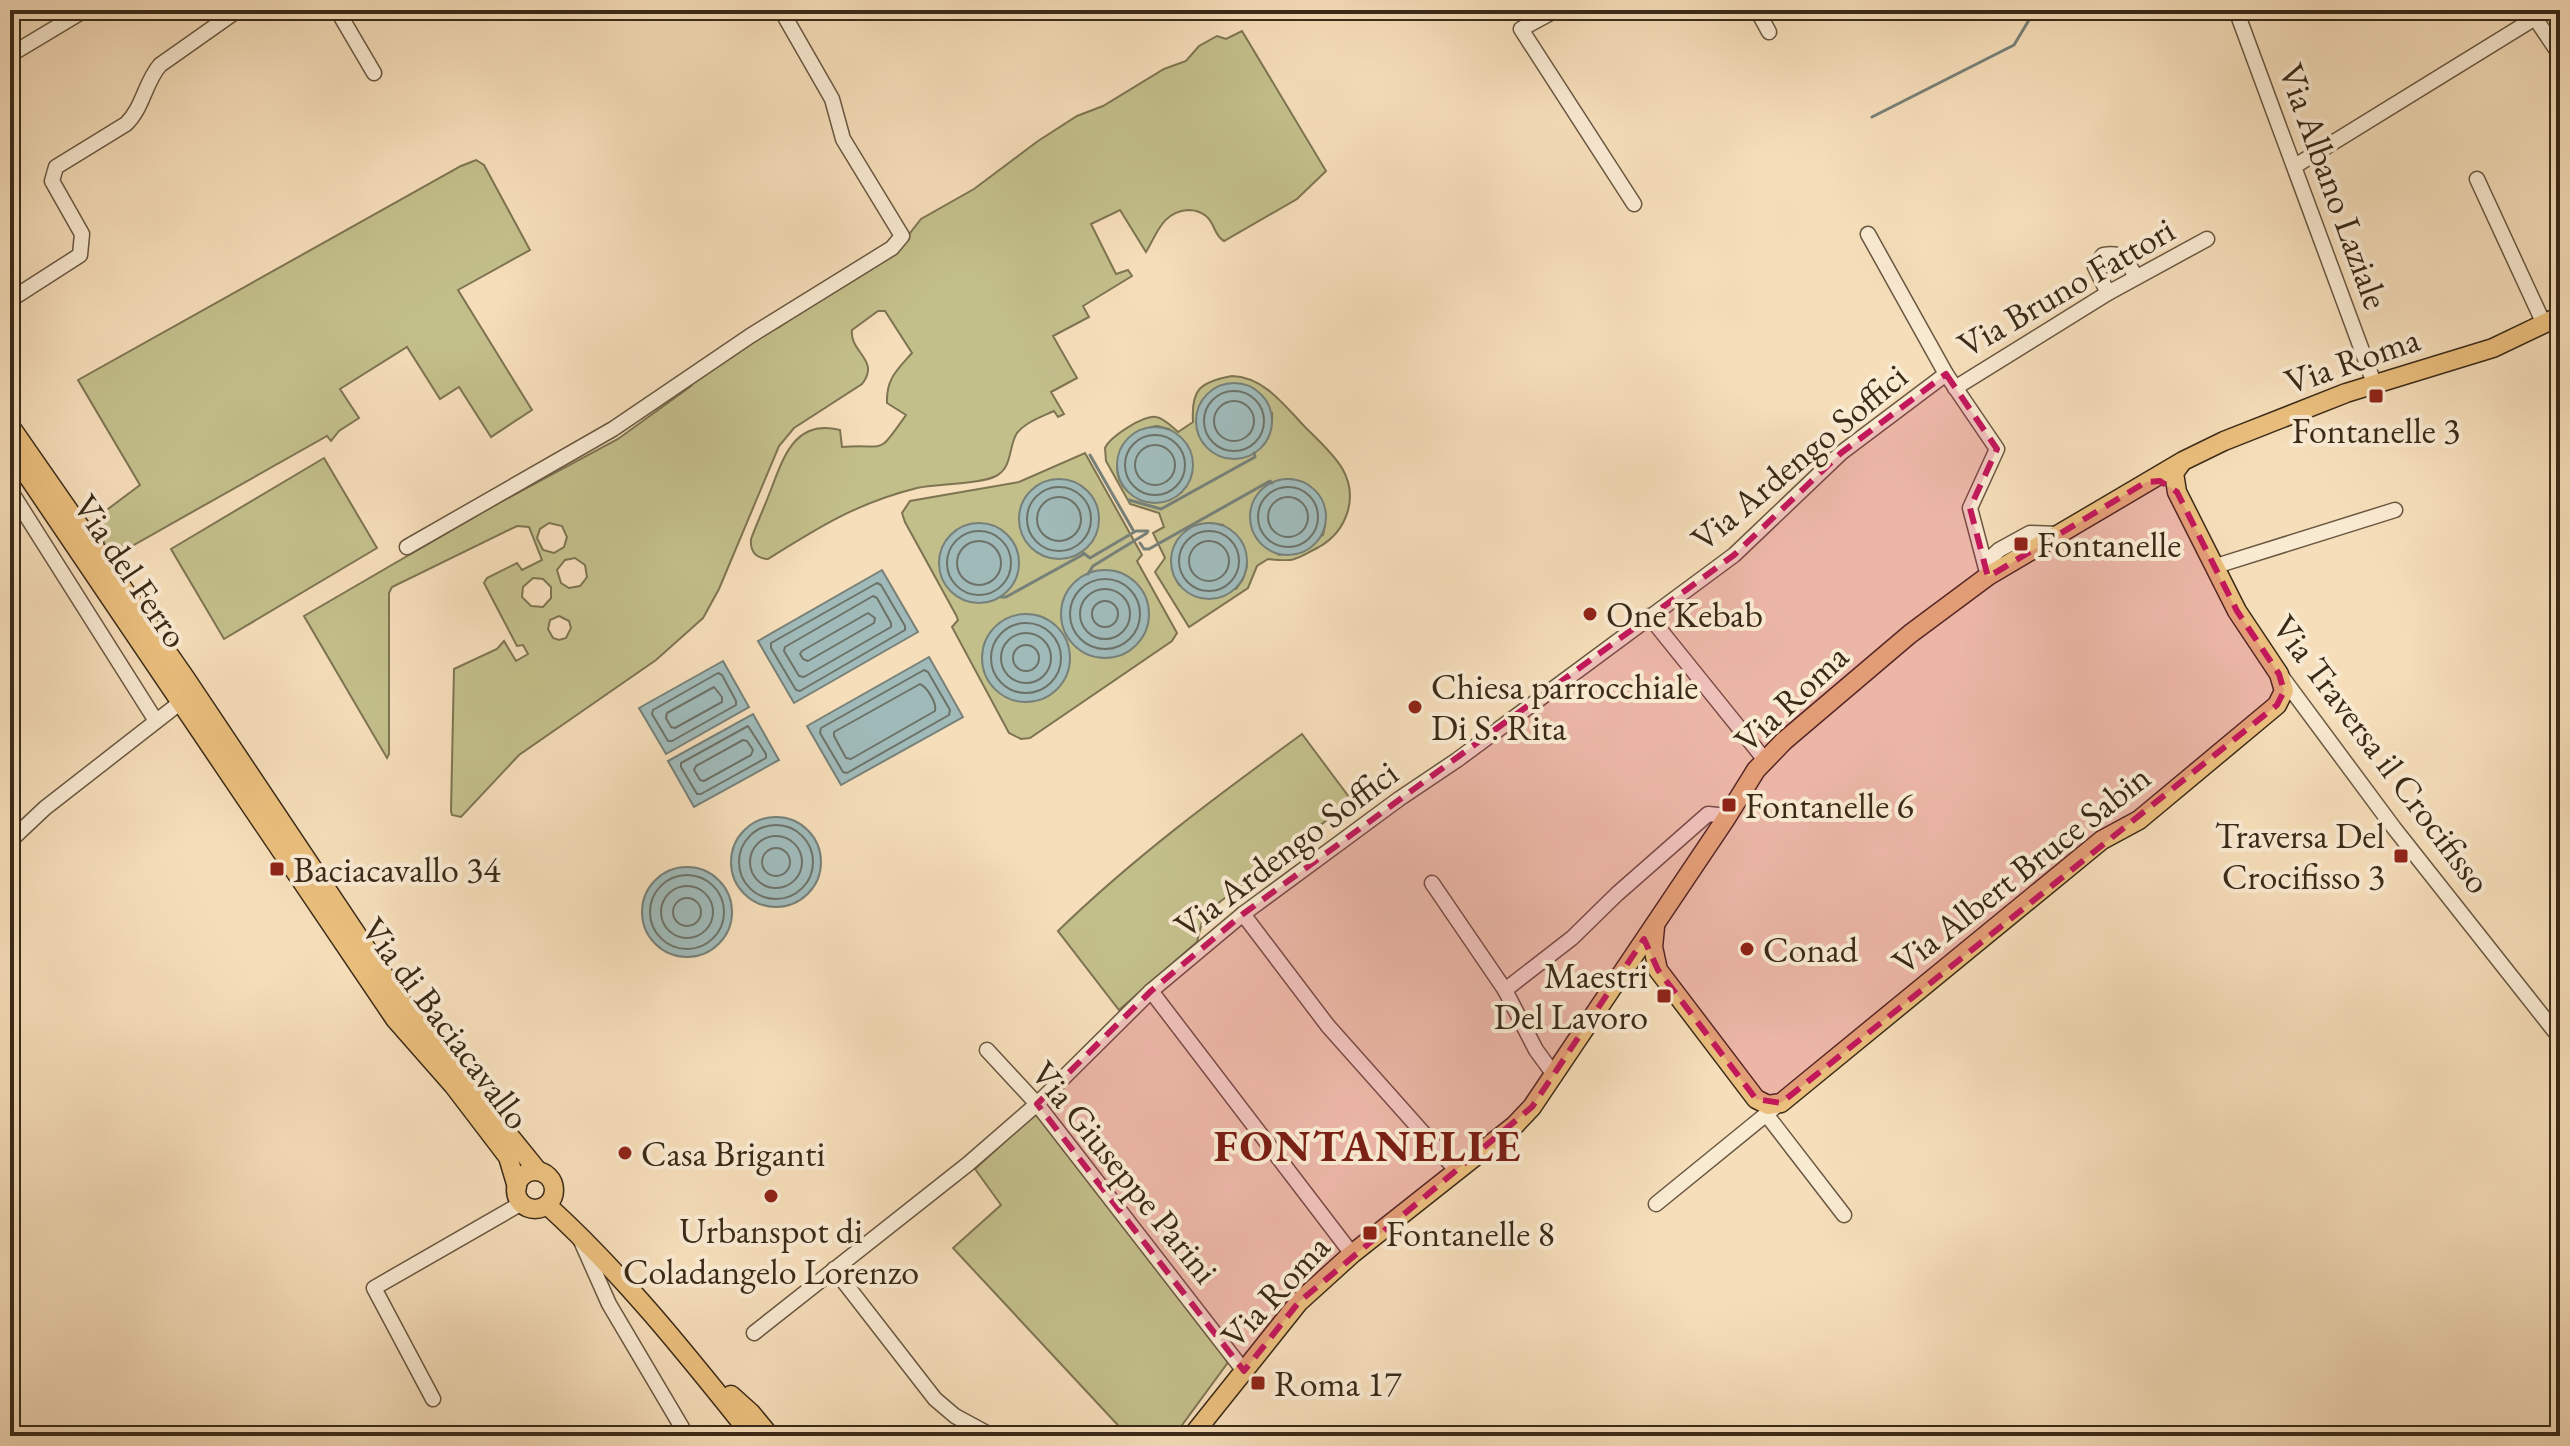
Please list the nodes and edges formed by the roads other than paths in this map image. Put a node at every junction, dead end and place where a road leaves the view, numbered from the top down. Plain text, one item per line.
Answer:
1 (85, 10) edge
2 (238, 10) edge
3 (337, 10) edge
4 (781, 10) edge
5 (1556, 10) edge
6 (1757, 10) edge
7 (2236, 10) edge
8 (2548, 10) edge
9 (2535, 18) junction
10 (1769, 32) dead end
11 (10, 55) edge
12 (2560, 55) edge
13 (374, 73) dead end
14 (2295, 166) junction
15 (2477, 179) dead end
16 (1634, 204) dead end
17 (1868, 234) dead end
18 (2207, 239) dead end
19 (2136, 277) junction
20 (2108, 293) junction
21 (10, 300) edge
22 (2552, 320) edge
23 (1946, 374) junction
24 (2374, 383) junction
25 (1955, 388) junction
26 (10, 426) edge
27 (10, 450) edge
28 (2183, 461) junction
29 (2146, 482) junction
30 (10, 490) edge
31 (2177, 492) junction
32 (2395, 510) dead end
33 (407, 547) dead end
34 (2216, 566) junction
35 (1986, 570) junction
36 (1649, 616) junction
37 (2279, 674) junction
38 (190, 701) junction
39 (2277, 705) junction
40 (2308, 713) junction
41 (156, 721) junction
42 (1765, 760) junction
43 (1725, 820) junction
44 (10, 841) edge
45 (1432, 883) dead end
46 (1661, 913) junction
47 (1243, 914) junction
48 (1658, 970) junction
49 (1617, 979) junction
50 (1505, 990) junction
51 (1151, 991) junction
52 (2560, 1038) edge
53 (987, 1050) dead end
54 (1555, 1076) junction
55 (1037, 1104) junction
56 (1768, 1105) junction
57 (538, 1171) junction
58 (1457, 1171) junction
59 (519, 1195) junction
60 (1656, 1204) dead end
61 (547, 1205) junction
62 (1844, 1215) dead end
63 (578, 1233) junction
64 (1352, 1254) junction
65 (834, 1269) junction
66 (754, 1333) dead end
67 (692, 1362) junction
68 (1244, 1371) junction
69 (433, 1399) dead end
70 (687, 1436) edge
71 (737, 1436) edge
72 (752, 1436) edge
73 (770, 1436) edge
74 (992, 1436) edge
75 (1192, 1436) edge

1 - 11 street
2 - 21 street
3 - 13 street
4 - 33 street
5 - 16 street
6 - 10 street
7 - 14 street, Via Albano Laziale
8 - 9 street
9 - 12 street
9 - 14 street
14 - 24 street, Via Albano Laziale
15 - 22 street
17 - 23 street
18 - 19 street, Via Bruno Fattori
19 - 20 street, Via Bruno Fattori
19 - 20 street
20 - 25 street, Via Bruno Fattori
22 - 24 main road, Via Roma
23 - 25 street
23 - 36 street, Via Ardengo Soffici
24 - 28 main road, Via Roma
25 - 35 street
26 - 38 main road, Via del Ferro
27 - 38 main road, Via del Ferro
28 - 29 main road, Via Roma
28 - 31 main road
29 - 31 main road
29 - 35 main road, Via Roma
30 - 41 street, Via del Ferro
31 - 34 main road, Via Traversa il Crocifisso
32 - 34 street
34 - 37 main road, Via Traversa il Crocifisso
35 - 42 main road, Via Roma
36 - 42 street
36 - 47 street, Via Ardengo Soffici
37 - 39 main road
37 - 40 street, Via Traversa il Crocifisso
38 - 41 street, Via del Ferro
38 - 57 main road, Via di Baciacavallo
38 - 59 main road, Via di Baciacavallo
39 - 40 street
39 - 56 main road, Via Albert Bruce Sabin
40 - 52 street, Via Traversa il Crocifisso
41 - 44 street, Via del Ferro
42 - 43 main road, Via Roma
43 - 46 main road, Via Roma
43 - 50 street
45 - 50 street
46 - 48 main road
46 - 49 main road, Via Roma
47 - 51 street, Via Ardengo Soffici
47 - 58 street
48 - 49 main road
48 - 56 main road
49 - 54 main road, Via Roma
50 - 54 street
51 - 55 street, Via Ardengo Soffici
51 - 64 street
53 - 55 street, Via Giuseppe Parini
54 - 58 main road, Via Roma
55 - 65 street, Via Ardengo Soffici
55 - 68 street, Via Giuseppe Parini
56 - 60 street
56 - 62 street
57 - 59 main road, Via di Baciacavallo
57 - 61 main road, Via di Baciacavallo
58 - 64 main road, Via Roma
59 - 61 main road
59 - 69 street
61 - 63 main road
63 - 67 main road
63 - 70 street
64 - 68 main road, Via Roma
65 - 66 street, Via Ardengo Soffici
65 - 74 street
67 - 71 main road
67 - 72 main road
67 - 73 main road
68 - 75 main road, Via Roma

